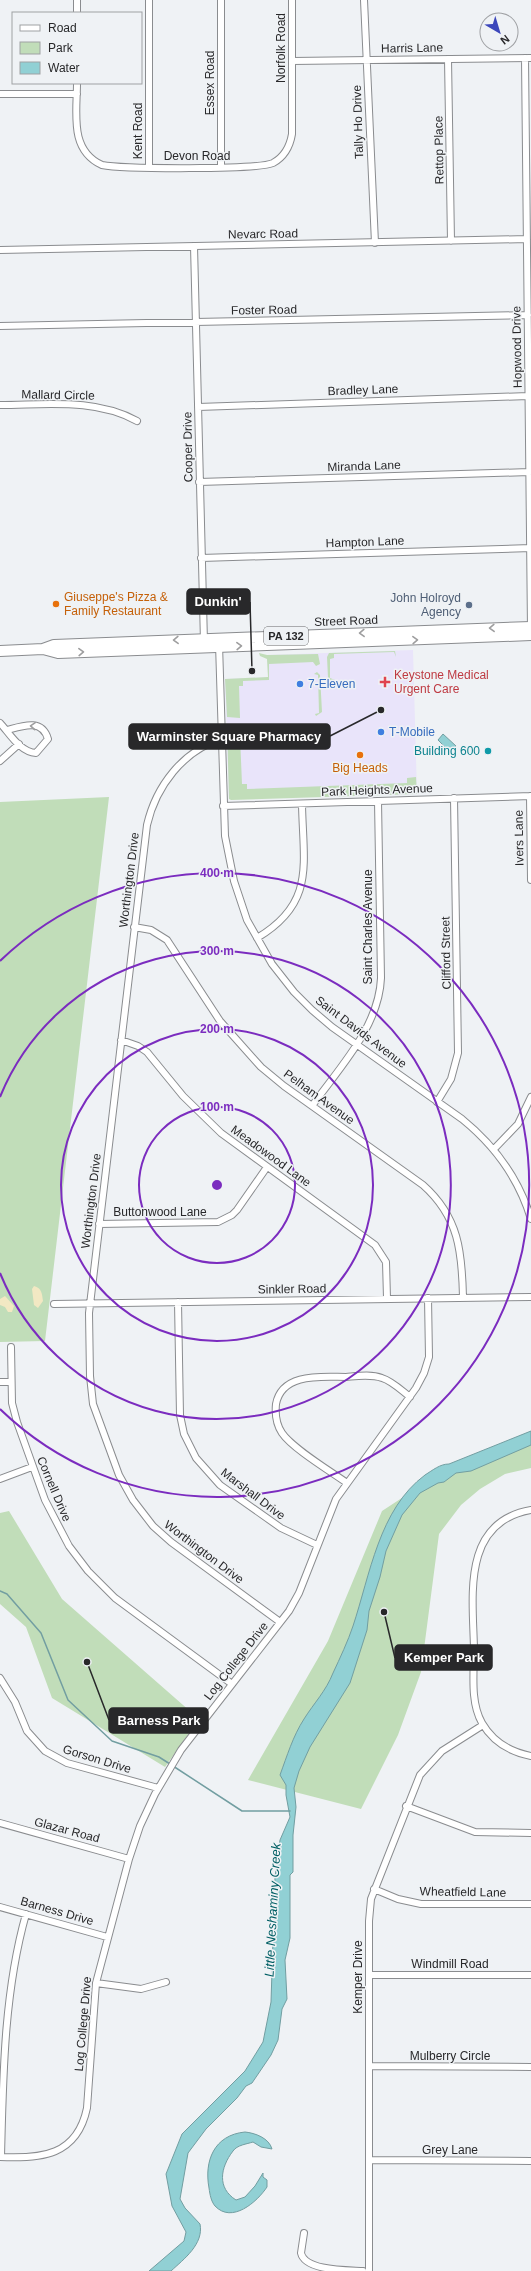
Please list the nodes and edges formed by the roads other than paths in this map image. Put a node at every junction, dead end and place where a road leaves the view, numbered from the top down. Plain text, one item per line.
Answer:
1 (77, 0) edge
2 (149, 0) edge
3 (221, 0) edge
4 (292, 0) edge
5 (364, 0) edge
6 (77, 12) edge
7 (528, 58) edge
8 (448, 59) junction
9 (292, 60) junction
10 (367, 60) junction
11 (77, 84) edge
12 (0, 94) edge
13 (77, 94) junction
14 (292, 97) joint
15 (149, 167) junction
16 (221, 167) junction
17 (527, 239) junction
18 (451, 241) junction
19 (375, 243) junction
20 (194, 246) junction
21 (0, 250) edge
22 (528, 315) junction
23 (196, 322) junction
24 (0, 326) edge
25 (528, 396) junction
26 (0, 405) edge
27 (198, 407) junction
28 (137, 421) dead end
29 (529, 472) junction
30 (199, 482) junction
31 (530, 548) edge
32 (201, 558) junction
33 (531, 627) edge
34 (531, 635) edge
35 (204, 643) junction
36 (218, 643) junction
37 (0, 651) edge
38 (0, 723) edge
39 (7, 730) junction
40 (221, 739) junction
41 (19, 744) junction
42 (0, 761) edge
43 (530, 796) edge
44 (454, 798) junction
45 (378, 801) junction
46 (302, 804) junction
47 (223, 806) junction
48 (531, 880) edge
49 (134, 927) junction
50 (257, 938) junction
51 (121, 1040) junction
52 (355, 1044) junction
53 (531, 1096) edge
54 (437, 1102) junction
55 (312, 1106) junction
56 (494, 1150) junction
57 (267, 1167) junction
58 (531, 1218) edge
59 (99, 1224) junction
60 (463, 1297) junction
61 (531, 1297) edge
62 (387, 1298) junction
63 (428, 1298) junction
64 (178, 1302) junction
65 (54, 1304) dead end
66 (90, 1304) junction
67 (11, 1347) dead end
68 (0, 1382) edge
69 (11, 1382) junction
70 (410, 1397) junction
71 (32, 1467) junction
72 (0, 1479) edge
73 (347, 1483) junction
74 (531, 1510) edge
75 (317, 1545) junction
76 (280, 1622) junction
77 (0, 1678) edge
78 (232, 1684) junction
79 (483, 1725) junction
80 (531, 1756) edge
81 (158, 1788) junction
82 (406, 1806) junction
83 (0, 1823) edge
84 (531, 1833) edge
85 (129, 1859) junction
86 (374, 1889) junction
87 (531, 1904) edge
88 (0, 1907) edge
89 (26, 1914) junction
90 (107, 1937) junction
91 (369, 1975) junction
92 (531, 1975) edge
93 (166, 1982) dead end
94 (96, 1983) junction
95 (369, 2066) junction
96 (531, 2067) edge
97 (0, 2157) edge
98 (369, 2160) junction
99 (531, 2161) edge
100 (304, 2233) dead end
101 (363, 2271) edge
102 (369, 2271) edge

1 - 6 street
2 - 15 street, Kent Road
3 - 16 street, Essex Road
4 - 9 street, Norfolk Road
5 - 10 street, Tally Ho Drive
7 - 8 street, Harris Lane
7 - 17 street, Hopwood Drive
8 - 10 street, Harris Lane
8 - 18 street, Rettop Place
9 - 10 street, Harris Lane
9 - 14 street, Norfolk Road
10 - 19 street, Tally Ho Drive
11 - 13 street, Devon Road
12 - 13 street
13 - 15 street, Devon Road
14 - 16 street, Devon Road
15 - 16 street, Devon Road
17 - 18 street, Nevarc Road
17 - 22 street, Hopwood Drive
18 - 19 street, Nevarc Road
19 - 20 street, Nevarc Road
20 - 21 street, Nevarc Road
20 - 23 street, Cooper Drive
22 - 23 street, Foster Road
22 - 25 street, Hopwood Drive
23 - 24 street, Foster Road
23 - 27 street, Cooper Drive
25 - 27 street, Bradley Lane
25 - 29 street, Hopwood Drive
26 - 28 street, Mallard Circle
27 - 30 street, Cooper Drive
29 - 30 street, Miranda Lane
29 - 31 street, Hopwood Drive
30 - 32 street, Cooper Drive
31 - 32 street, Hampton Lane
31 - 33 street, Hopwood Drive
32 - 35 street, Cooper Drive
33 - 34 street, Hopwood Drive
33 -> 36 main road, Street Road / PA 132
36 -> 34 main road, Street Road / PA 132
35 - 36 main road, Street Road / PA 132
35 - 37 main road, Street Road / PA 132
36 - 40 street, Saint Davids Avenue
38 - 39 street
39 - 41 street
41 -> 39 street
40 - 47 street, Saint Davids Avenue
40 - 49 street, Worthington Drive
41 - 42 street
43 - 44 street, Park Heights Avenue
43 - 48 street, Ivers Lane
44 - 45 street, Park Heights Avenue
44 - 54 street, Clifford Street
45 - 46 street, Park Heights Avenue
45 - 52 street, Saint Charles Avenue
46 - 47 street, Park Heights Avenue
46 - 50 street
47 - 50 street, Saint Davids Avenue
49 - 51 street, Worthington Drive
49 - 55 street, Pelham Avenue
50 - 52 street, Saint Davids Avenue
51 - 57 street, Meadowood Lane
51 - 59 street, Worthington Drive
52 - 54 street, Saint Davids Avenue
52 - 55 street, Saint Charles Avenue
53 - 56 street
54 - 56 street, Saint Davids Avenue
55 - 60 street, Pelham Avenue
56 - 58 street, Saint Davids Avenue
57 - 59 street, Buttonwood Lane
57 - 62 street, Meadowood Lane
59 - 66 street, Worthington Drive
60 - 61 street, Sinkler Road
60 - 63 street, Sinkler Road
62 - 63 street, Sinkler Road
62 - 64 street, Sinkler Road
63 - 70 street, Log College Drive
64 - 66 street, Sinkler Road
64 - 75 street, Marshall Drive
65 - 66 street, Sinkler Road
66 - 76 street, Worthington Drive
67 - 69 street, Cornell Drive
68 - 69 street
69 - 71 street, Cornell Drive
70 - 73 street, Log College Drive
70 - 73 street
71 - 72 street
71 - 78 street, Cornell Drive
73 - 75 street, Log College Drive
74 - 79 street
75 - 76 street, Log College Drive
76 - 78 street, Log College Drive
77 - 81 street, Gorson Drive
78 - 81 street, Log College Drive
79 - 80 street
79 - 82 street, Kemper Drive
81 - 85 street, Log College Drive
82 - 84 street
82 - 86 street, Kemper Drive
83 - 85 street, Glazar Road
85 - 90 street, Log College Drive
86 - 87 street, Wheatfield Lane
86 - 91 street, Kemper Drive
88 - 89 street, Barness Drive
89 - 90 street, Barness Drive
89 - 97 street
90 - 94 street, Log College Drive
91 - 92 street, Windmill Road
91 - 95 street, Kemper Drive
93 - 94 street
94 - 97 street, Log College Drive
95 - 96 street, Mulberry Circle
95 - 98 street, Kemper Drive
98 - 99 street, Grey Lane
98 - 102 street, Kemper Drive
100 - 101 street

